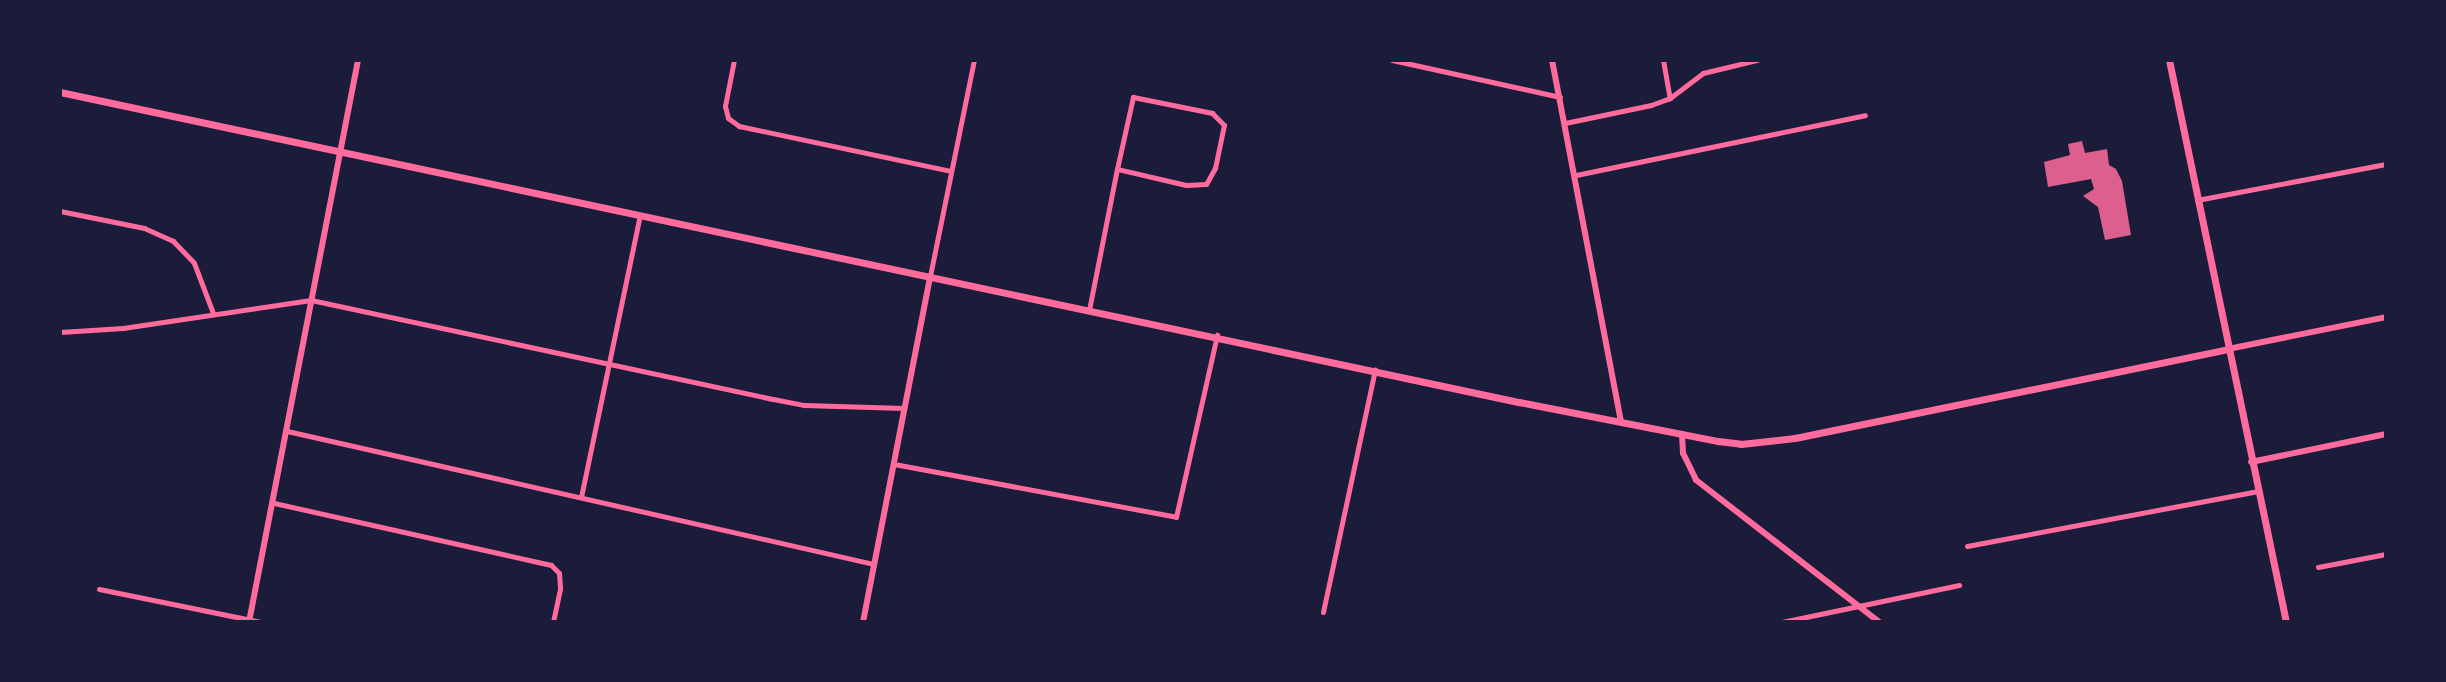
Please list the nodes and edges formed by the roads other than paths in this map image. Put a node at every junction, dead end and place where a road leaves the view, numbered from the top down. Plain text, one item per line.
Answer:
1 (358, 60) edge
2 (734, 60) edge
3 (974, 60) edge
4 (1392, 60) edge
5 (1552, 60) edge
6 (1663, 60) edge
7 (1757, 60) edge
8 (2169, 60) edge
9 (60, 92) edge
10 (1560, 97) junction
11 (1670, 98) junction
12 (1865, 116) dead end
13 (1565, 123) junction
14 (339, 151) junction
15 (2386, 164) edge
16 (1117, 169) junction
17 (950, 171) junction
18 (1576, 175) junction
19 (2198, 200) junction
20 (60, 211) edge
21 (640, 215) junction
22 (930, 276) junction
23 (311, 300) junction
24 (1089, 310) junction
25 (213, 313) junction
26 (2386, 317) edge
27 (60, 332) edge
28 (1218, 335) junction
29 (2228, 349) junction
30 (610, 365) junction
31 (1375, 370) junction
32 (904, 408) junction
33 (1621, 423) junction
34 (287, 431) junction
35 (1682, 434) junction
36 (2386, 434) edge
37 (2251, 462) junction
38 (894, 464) junction
39 (2257, 491) junction
40 (581, 497) junction
41 (274, 503) junction
42 (1967, 546) dead end
43 (2386, 554) edge
44 (874, 564) junction
45 (2318, 567) dead end
46 (1959, 585) dead end
47 (99, 589) dead end
48 (1859, 606) junction
49 (1323, 612) dead end
50 (249, 621) edge
51 (261, 622) edge
52 (553, 622) edge
53 (863, 622) edge
54 (1782, 622) edge
55 (1879, 622) edge
56 (2286, 622) edge

1 - 14 street
2 - 17 street
3 - 17 street
4 - 10 street
5 - 10 street
6 - 11 street
7 - 11 street
8 - 19 main road
9 - 14 main road
10 - 13 street
11 - 13 street
12 - 18 street
13 - 18 street
14 - 21 main road
14 - 23 street
15 - 19 street
16 - 16 street
16 - 24 street
17 - 22 street
18 - 33 street
19 - 29 main road
20 - 25 street
21 - 22 main road
21 - 30 street
22 - 24 main road
22 - 32 street
23 - 25 street
23 - 30 street
23 - 34 street
24 - 28 main road
25 - 27 street
26 - 29 street
28 - 31 main road
28 - 38 street
29 - 35 main road
29 - 37 main road
30 - 32 street
30 - 40 street
31 - 33 main road
31 - 49 street
32 - 38 street
33 - 35 main road
34 - 40 street
34 - 41 street
35 - 48 street
36 - 37 street
37 - 39 main road
38 - 44 street
39 - 42 street
39 - 56 main road
40 - 44 street
41 - 50 street
41 - 52 street
43 - 45 street
44 - 53 street
46 - 48 street
47 - 50 street
48 - 54 street
48 - 55 street
50 - 51 street

